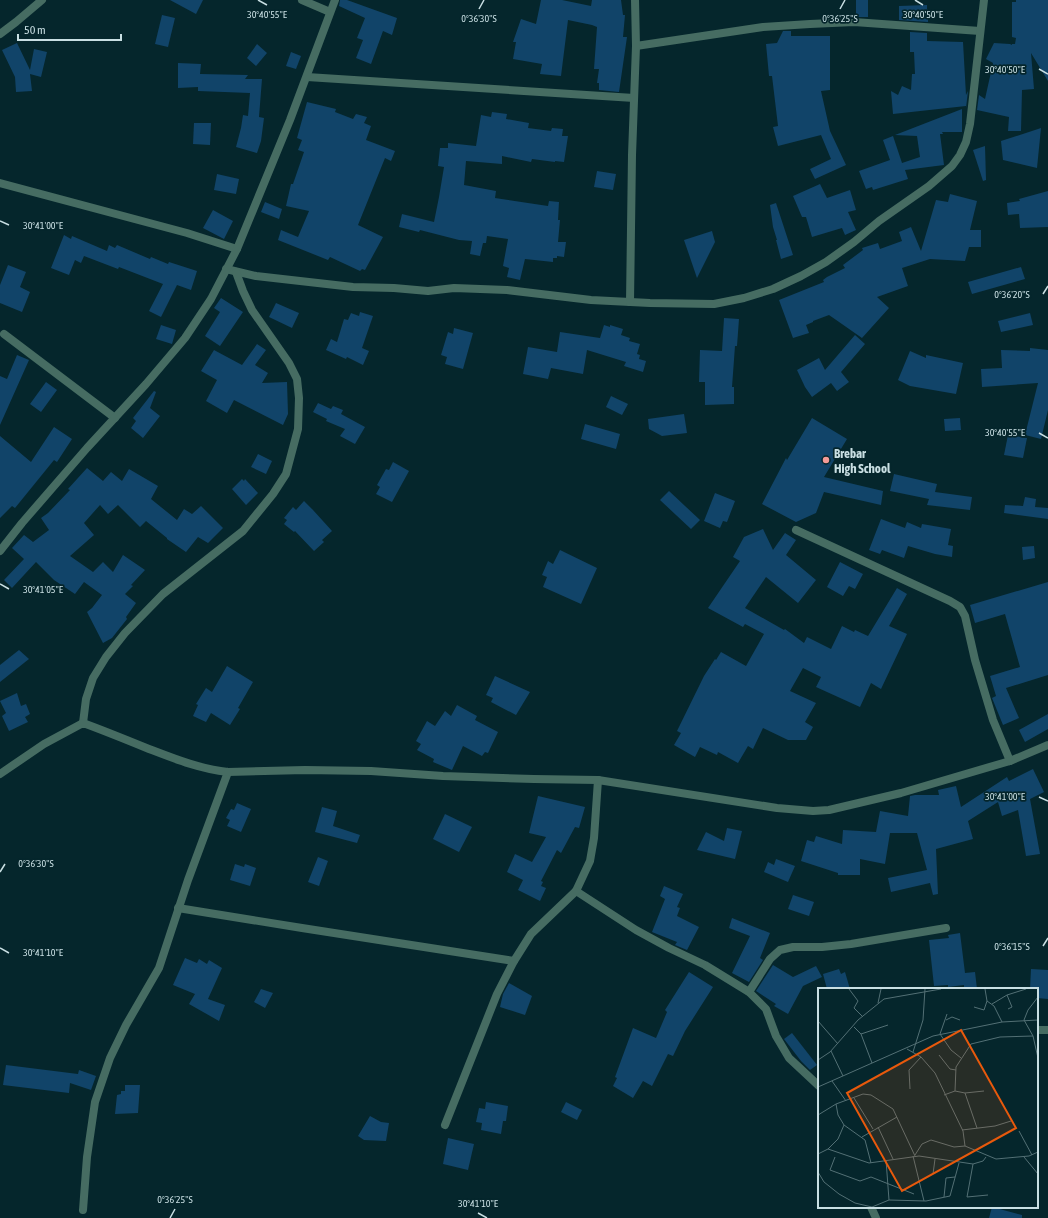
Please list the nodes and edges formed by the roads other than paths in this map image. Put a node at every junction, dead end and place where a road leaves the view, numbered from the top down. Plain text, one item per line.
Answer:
1 (42, 0) edge
2 (302, 0) edge
3 (335, 0) edge
4 (635, 0) edge
5 (984, 0) edge
6 (330, 12) junction
7 (980, 31) junction
8 (0, 34) edge
9 (636, 46) junction
10 (307, 77) junction
11 (634, 98) junction
12 (0, 183) edge
13 (237, 249) junction
14 (226, 269) junction
15 (236, 272) junction
16 (630, 302) junction
17 (4, 334) dead end
18 (115, 418) junction
19 (796, 530) dead end
20 (0, 551) edge
21 (83, 723) junction
22 (1048, 745) edge
23 (1010, 761) junction
24 (228, 772) junction
25 (0, 774) edge
26 (598, 780) junction
27 (576, 891) junction
28 (178, 908) junction
29 (946, 928) dead end
30 (514, 960) junction
31 (748, 992) junction
32 (818, 1085) edge
33 (445, 1126) dead end
34 (872, 1208) edge
35 (83, 1210) dead end
36 (876, 1218) edge

1 - 8 street
2 - 6 street
3 - 6 street
4 - 9 street
5 - 7 street
6 - 10 street
7 - 9 street
7 - 16 street
9 - 11 street
10 - 11 street
10 - 13 street
11 - 16 street
12 - 13 street
13 - 14 street
14 - 15 street
14 - 18 street
15 - 16 street
15 - 21 street
17 - 18 street
18 - 20 street
19 - 23 street
21 - 24 street
21 - 25 street
22 - 23 street
23 - 26 street
24 - 26 street
24 - 28 street
26 - 27 street
27 - 30 street
27 - 31 street
28 - 30 street
28 - 35 street
29 - 31 street
30 - 33 street
31 - 32 street
34 - 36 street

